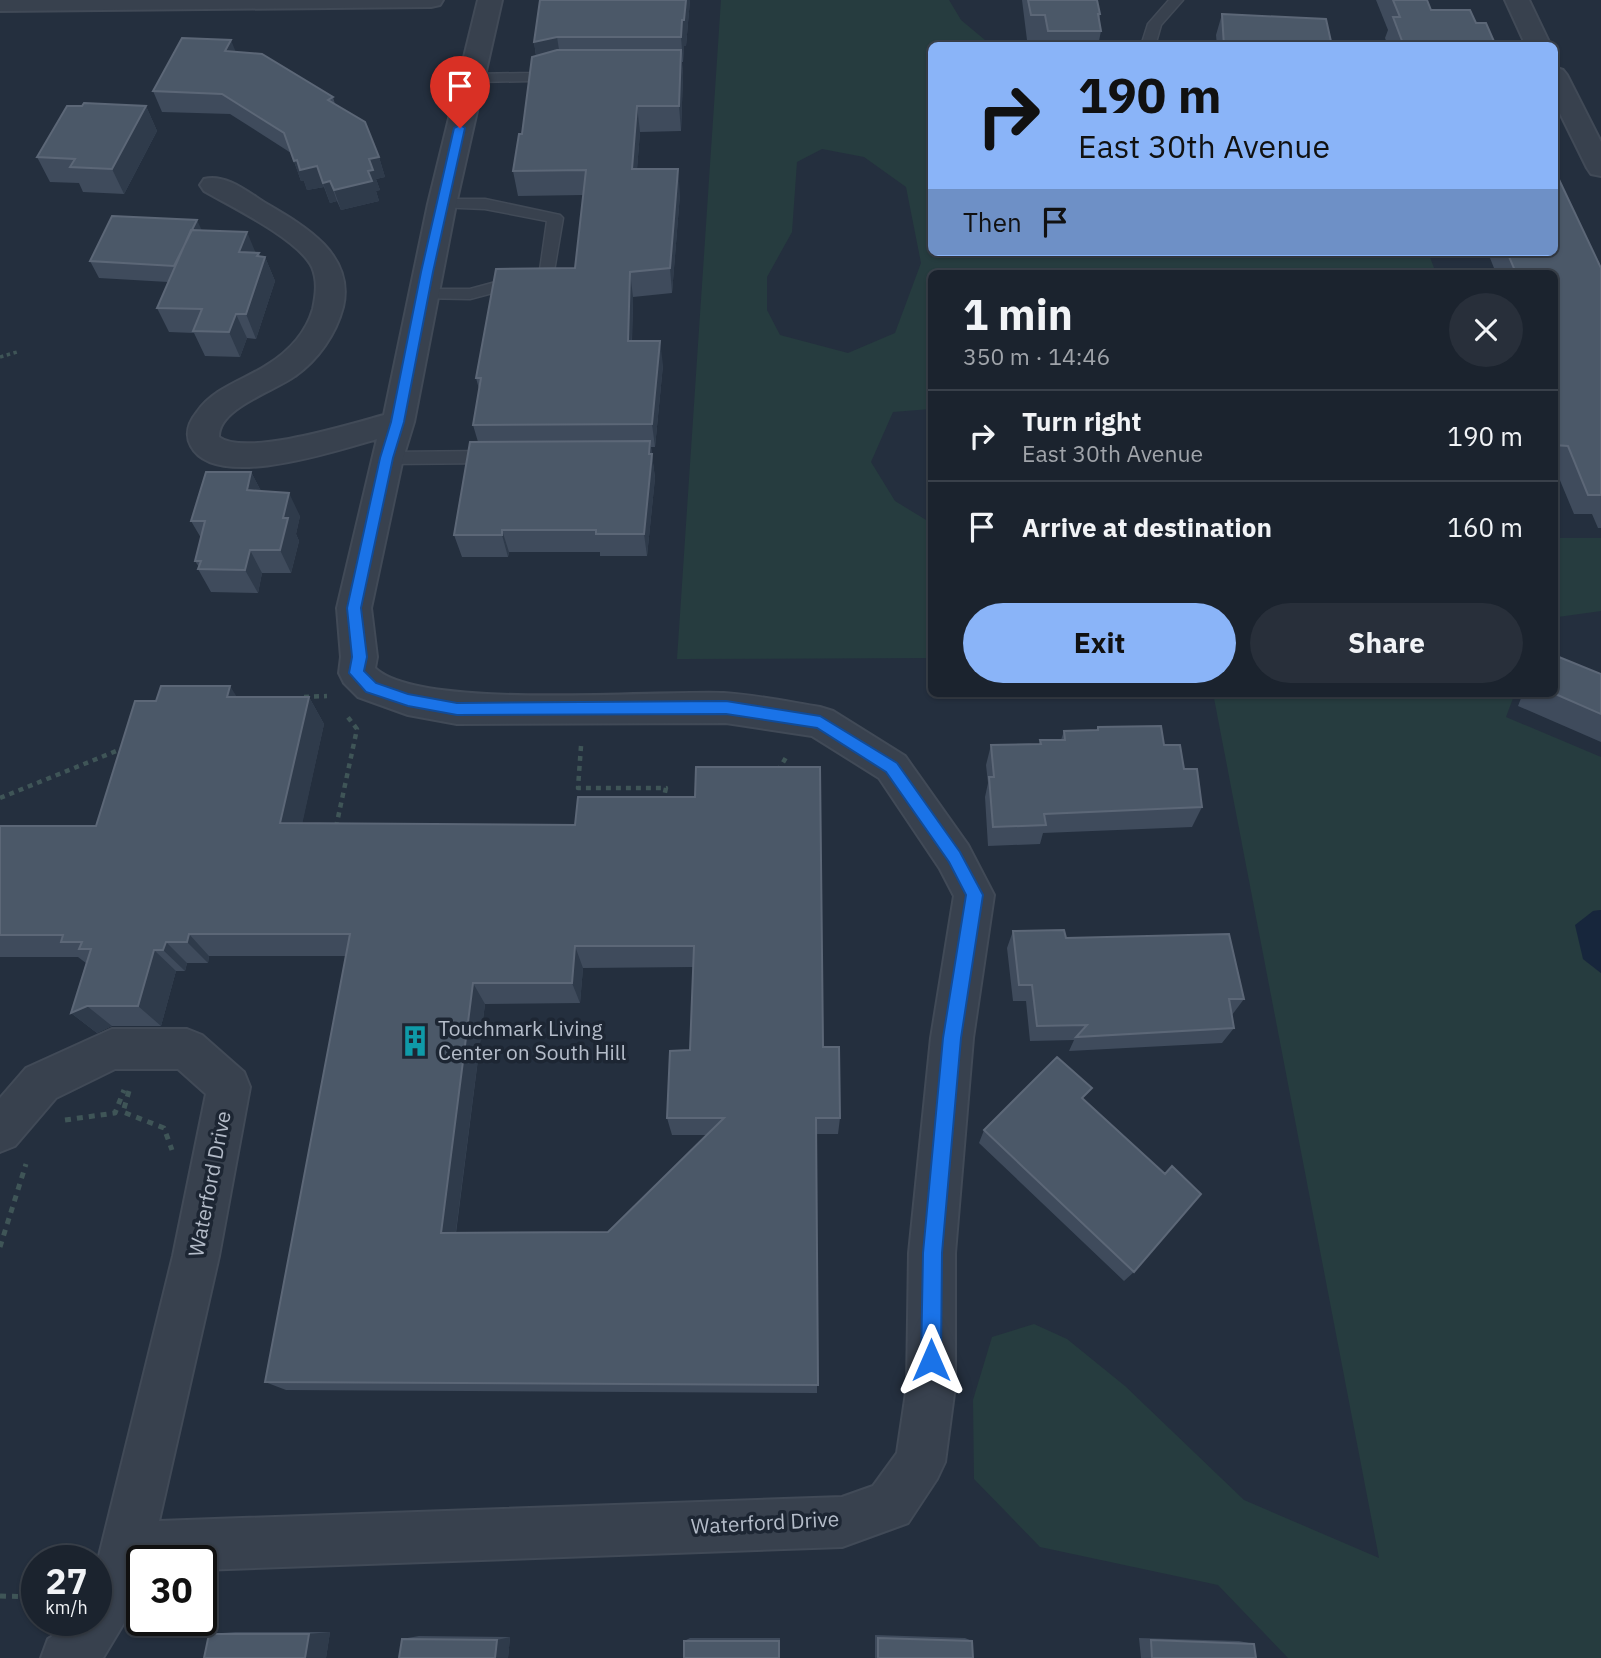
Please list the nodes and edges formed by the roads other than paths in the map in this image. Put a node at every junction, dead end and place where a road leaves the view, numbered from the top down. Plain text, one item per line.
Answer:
1 (431, 0) edge
2 (490, 0) edge
3 (1176, 0) edge
4 (1517, 0) edge
5 (160, 1) edge
6 (0, 4) edge
7 (1149, 42) edge
8 (1537, 42) edge
9 (573, 69) edge
10 (472, 78) junction
11 (1558, 83) edge
12 (1601, 168) edge
13 (214, 185) dead end
14 (442, 204) junction
15 (423, 294) junction
16 (398, 422) junction
17 (508, 457) edge
18 (387, 458) junction
19 (14, 1146) edge
20 (128, 1545) edge
21 (185, 1545) edge
22 (126, 1554) edge
23 (67, 1658) edge

1 - 5 street
2 - 10 street
3 - 7 lane
4 - 8 street
5 - 6 street
9 - 10 lane
10 - 14 street
11 - 12 street
13 - 16 street
14 - 15 street
14 - 15 lane
15 - 16 street
16 - 18 street
17 - 18 lane
18 - 21 street, Waterford Drive
19 - 20 street, Waterford Drive
22 - 23 street, Waterford Drive

